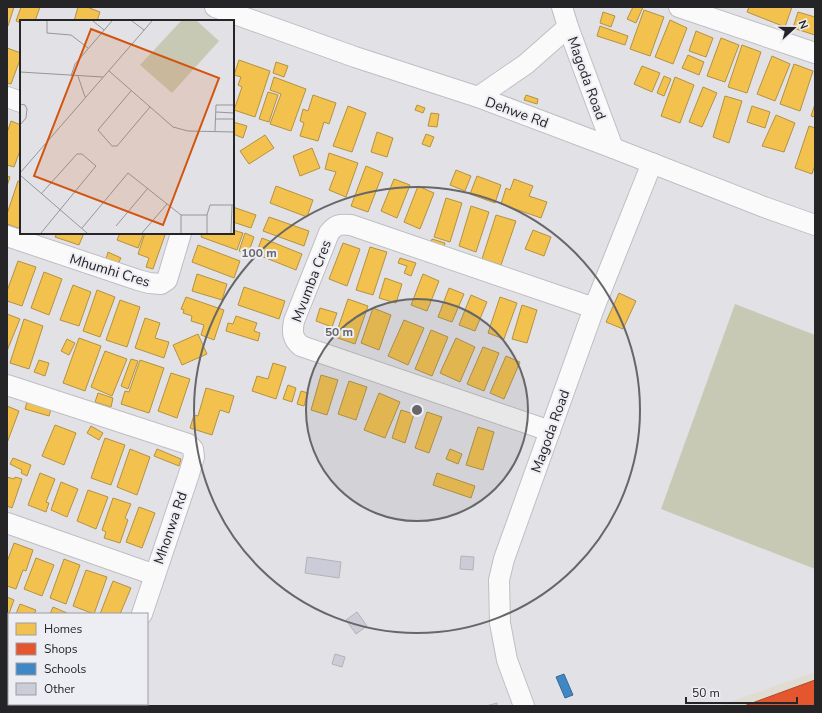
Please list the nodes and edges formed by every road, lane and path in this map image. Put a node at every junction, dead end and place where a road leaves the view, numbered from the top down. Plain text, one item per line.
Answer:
1 (215, 7) edge
2 (562, 7) edge
3 (679, 7) edge
4 (725, 14) edge
5 (568, 27) junction
6 (815, 54) edge
7 (7, 97) edge
8 (478, 97) junction
9 (20, 102) edge
10 (612, 148) junction
11 (652, 163) junction
12 (815, 225) edge
13 (181, 234) edge
14 (7, 236) edge
15 (594, 308) junction
16 (7, 385) edge
17 (550, 431) junction
18 (7, 522) edge
19 (155, 575) junction
20 (142, 613) edge
21 (524, 706) edge

1 - 8 street, Dehwe Rd
2 - 5 street, Magoda Road
3 - 4 street
4 - 6 street
5 - 8 street
5 - 10 street, Magoda Road
7 - 9 street
8 - 10 street, Dehwe Rd
10 - 11 street, Dehwe Rd
11 - 12 street, Dehwe Rd
11 - 15 street, Magoda Road
13 - 14 street, Mhumhi Cres
15 - 17 street, Magoda Road
15 - 17 street, Mvumba Cres
16 - 19 street, Mhonwa Rd
17 - 21 street, Magoda Road
18 - 19 street
19 - 20 street, Mhonwa Rd

